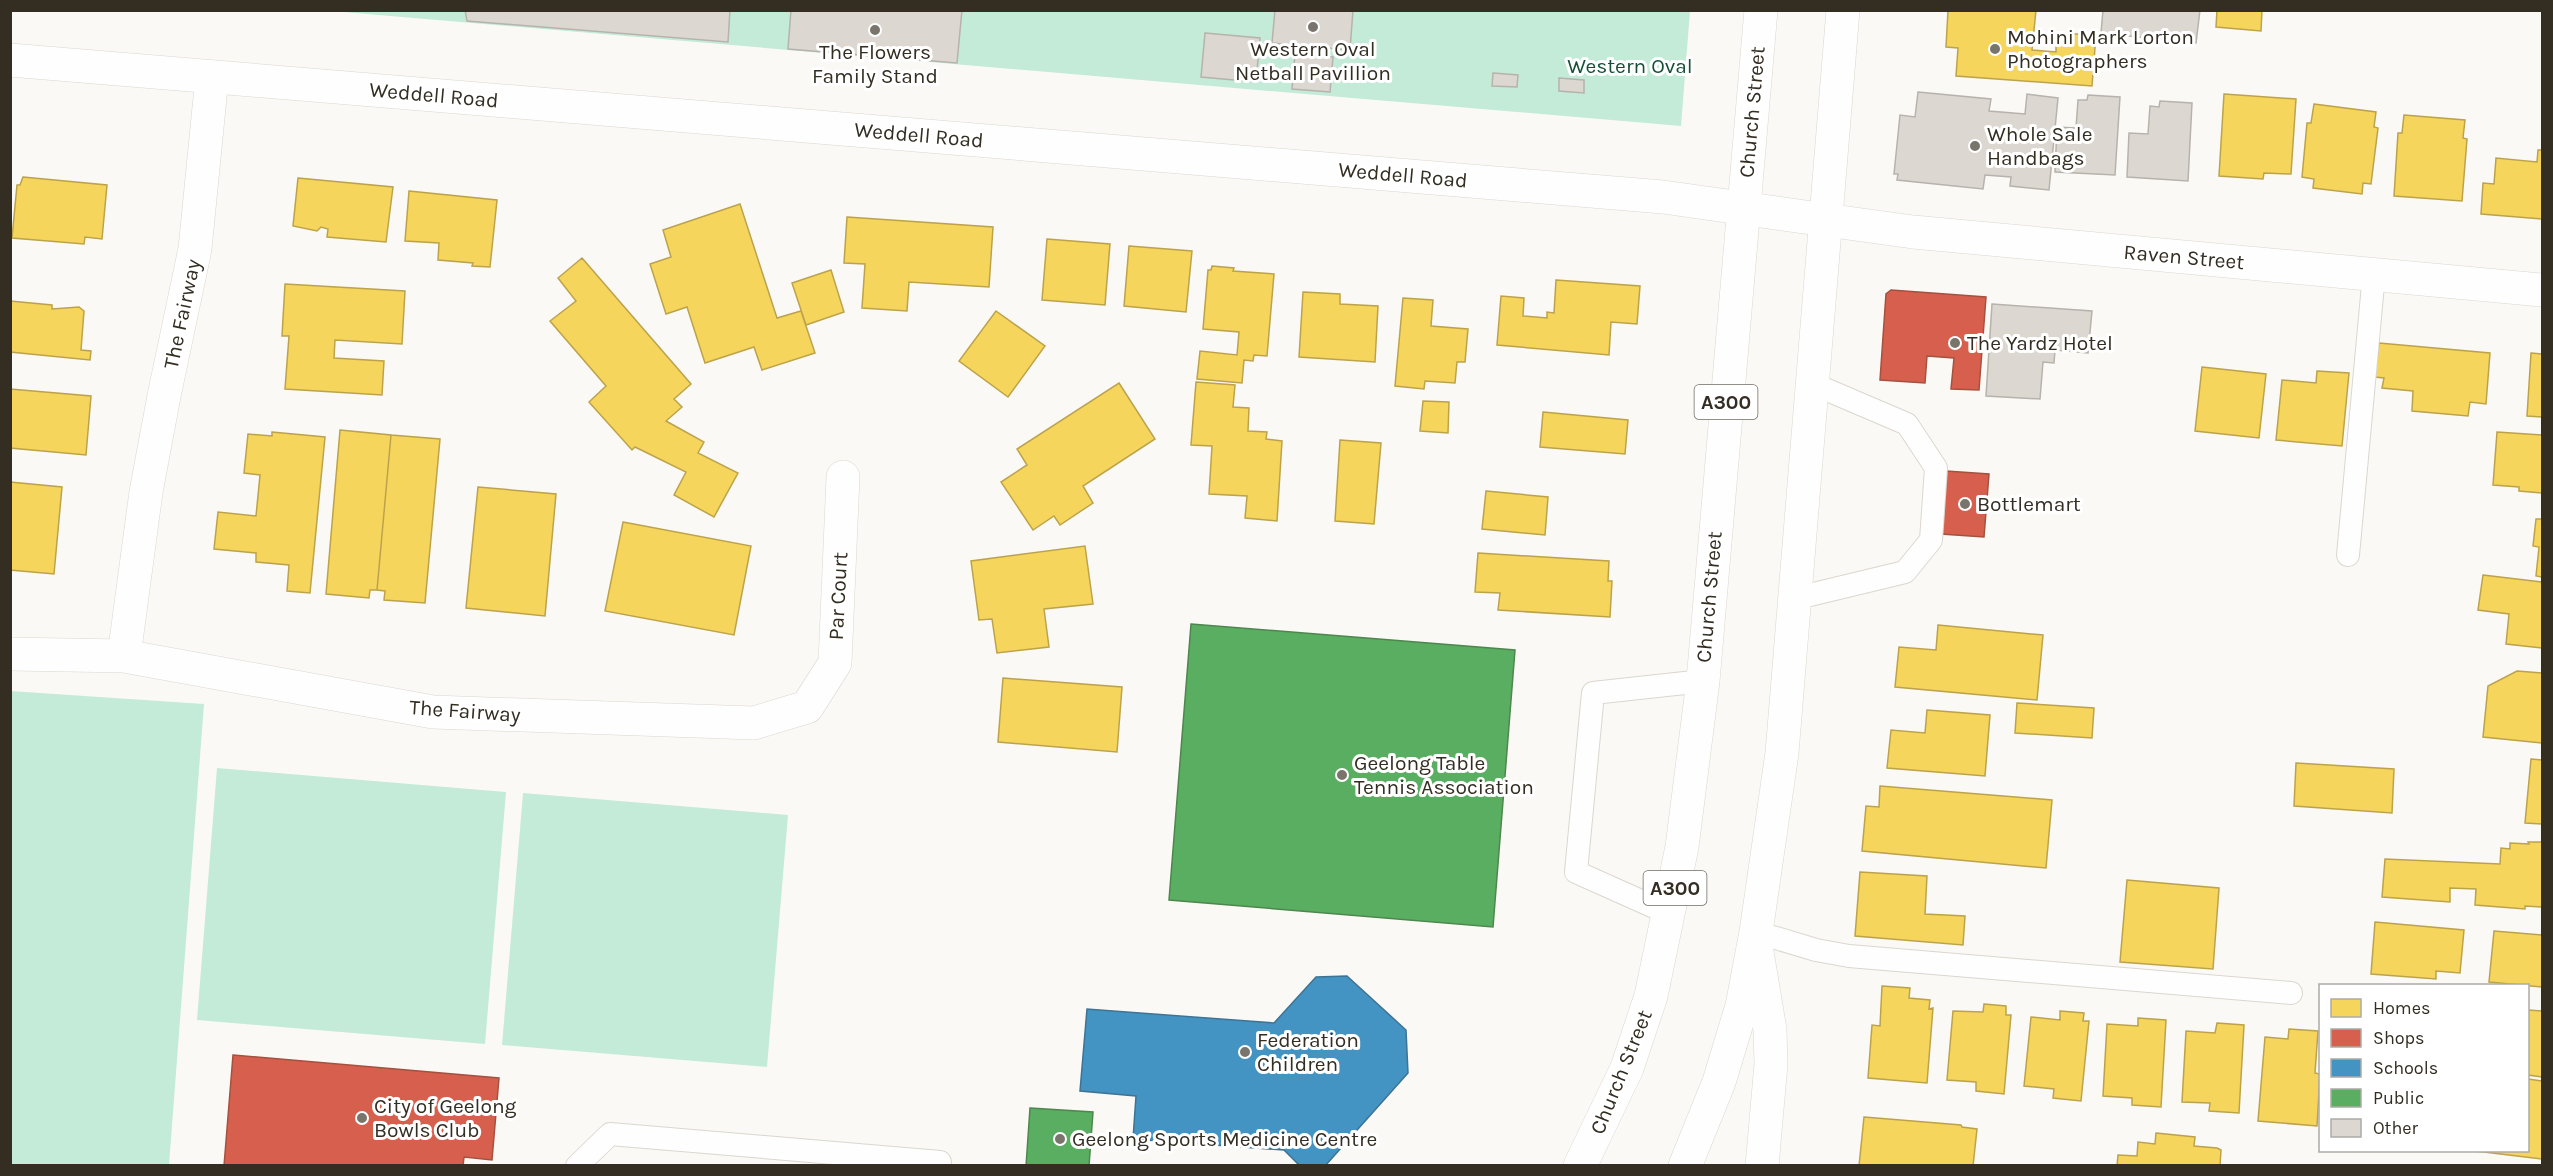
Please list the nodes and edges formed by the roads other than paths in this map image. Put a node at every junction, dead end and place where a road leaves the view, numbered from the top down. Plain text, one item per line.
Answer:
1 (1761, 10) edge
2 (1843, 10) edge
3 (10, 60) edge
4 (212, 77) junction
5 (1743, 208) junction
6 (1826, 220) junction
7 (2374, 274) junction
8 (2542, 290) edge
9 (1812, 384) junction
10 (843, 477) dead end
11 (2348, 555) dead end
12 (1793, 599) junction
13 (10, 654) edge
14 (124, 656) junction
15 (1702, 681) junction
16 (807, 707) joint
17 (1670, 914) junction
18 (1755, 936) junction
19 (2291, 993) dead end
20 (940, 1162) dead end
21 (577, 1166) edge
22 (1580, 1166) edge
23 (1685, 1166) edge
24 (1762, 1166) edge

1 - 5 main road, Church Street / A300
2 - 6 main road
3 - 4 main road, Weddell Road
4 - 5 main road, Weddell Road
4 - 14 main road, The Fairway
5 - 6 main road, Weddell Road
5 - 15 main road, Church Street / A300
6 - 7 main road, Raven Street
6 - 9 main road
7 - 8 main road, Raven Street
7 - 11 lane
9 - 12 main road
9 - 12 lane
10 - 16 main road, Par Court
12 - 18 main road
13 - 14 main road, The Fairway
14 - 16 main road, The Fairway
15 - 17 main road, Church Street / A300
15 - 17 lane
17 - 22 main road, Church Street / A300
18 - 19 lane
18 - 23 main road
18 - 24 main road
20 - 21 lane

